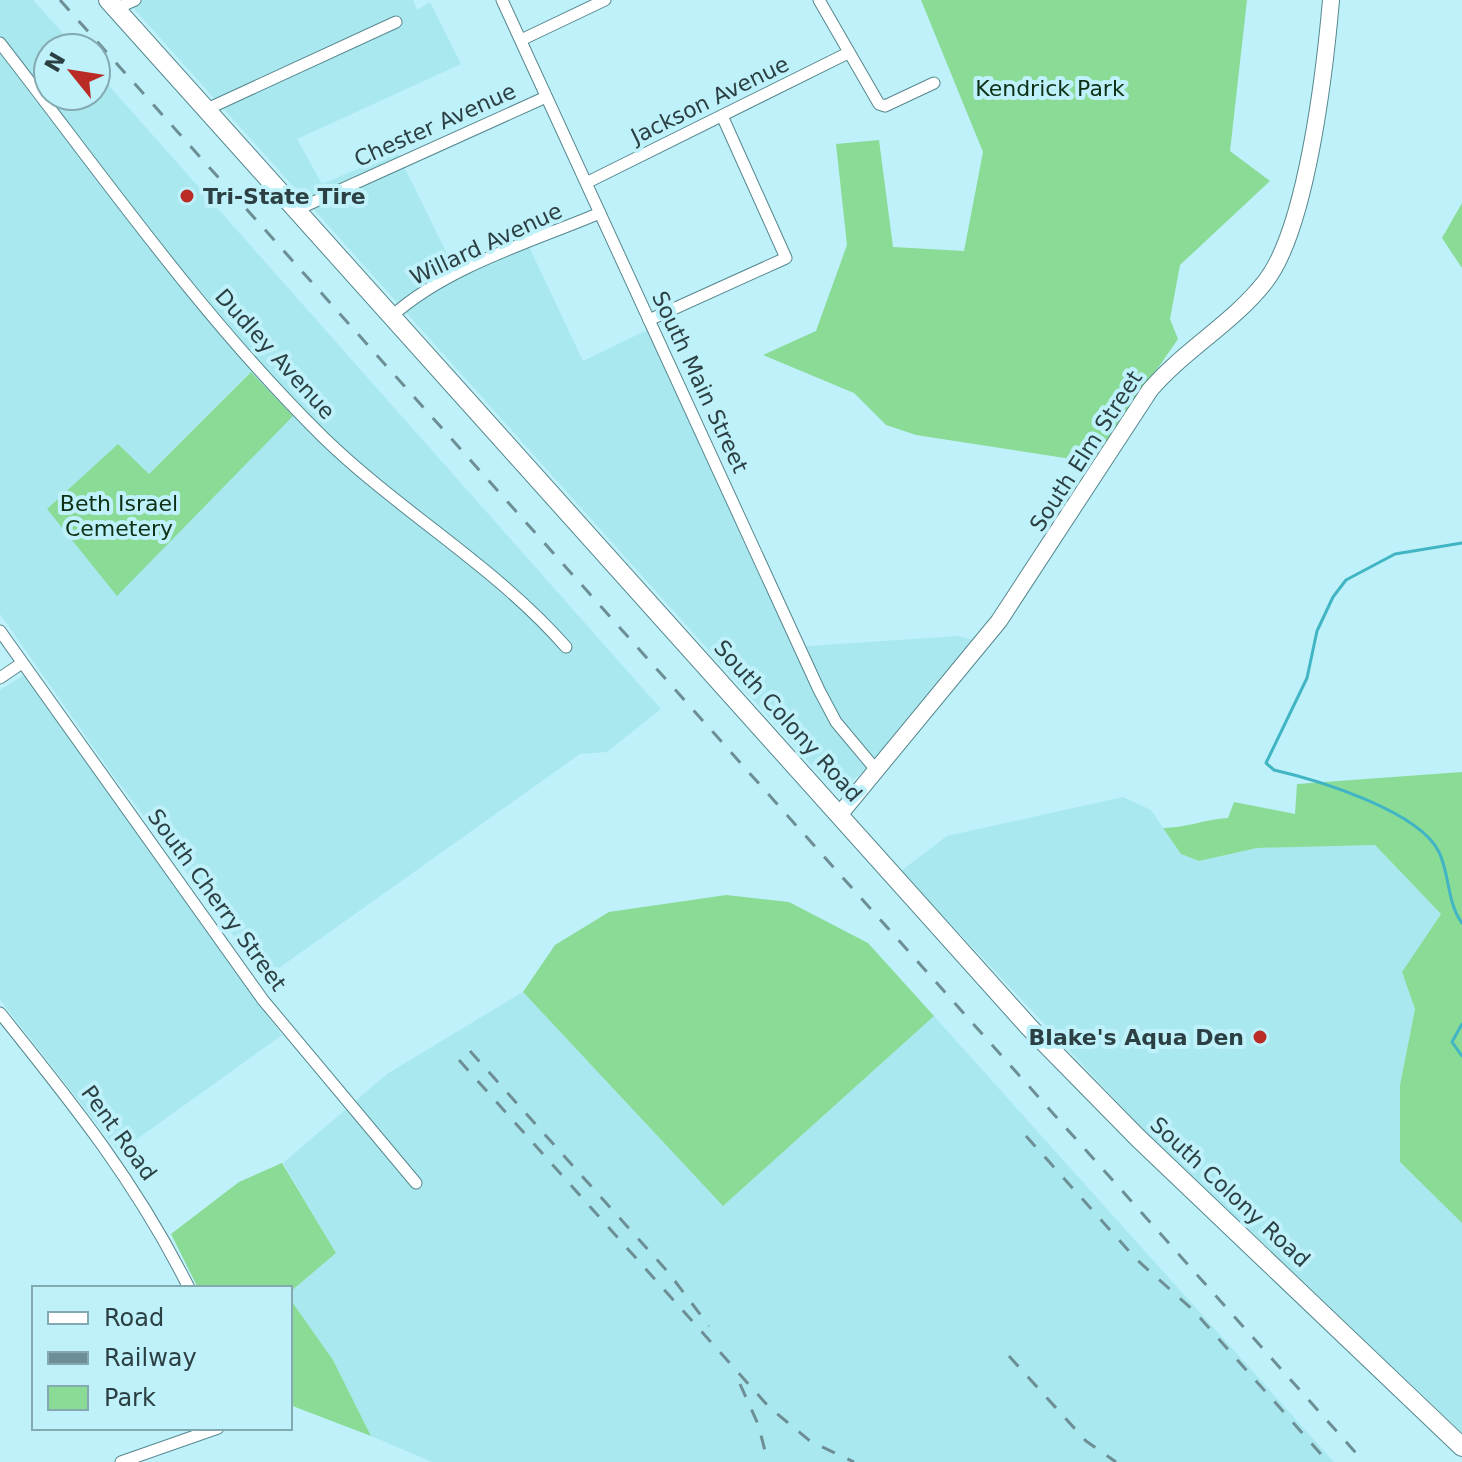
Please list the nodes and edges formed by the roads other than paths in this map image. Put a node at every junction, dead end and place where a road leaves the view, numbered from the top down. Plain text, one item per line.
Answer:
1 (135, 0) edge
2 (502, 0) edge
3 (605, 0) edge
4 (819, 0) edge
5 (1331, 0) edge
6 (112, 4) edge
7 (396, 22) dead end
8 (521, 40) junction
9 (0, 43) edge
10 (848, 53) junction
11 (934, 83) dead end
12 (546, 97) junction
13 (205, 110) junction
14 (723, 118) junction
15 (588, 182) junction
16 (296, 210) junction
17 (600, 213) junction
18 (392, 316) junction
19 (649, 320) junction
20 (0, 631) edge
21 (566, 647) dead end
22 (22, 663) junction
23 (0, 678) edge
24 (877, 771) junction
25 (840, 814) junction
26 (0, 1013) edge
27 (416, 1183) dead end
28 (188, 1286) edge
29 (212, 1430) edge
30 (1462, 1447) edge
31 (121, 1462) edge

1 - 6 street
2 - 8 street, South Main Street
3 - 8 street
4 - 10 street
5 - 24 main road, South Elm Street
6 - 13 main road, South Colony Road
7 - 13 street
8 - 12 street, South Main Street
9 - 21 street, Dudley Avenue
10 - 11 street
10 - 14 street, Jackson Avenue
12 - 15 street, South Main Street
12 - 16 street, Chester Avenue
13 - 16 main road, South Colony Road
14 - 15 street, Jackson Avenue
14 - 19 street
15 - 17 street, South Main Street
16 - 18 main road, South Colony Road
17 - 18 street, Willard Avenue
17 - 19 street, South Main Street
18 - 25 main road, South Colony Road
19 - 24 street, South Main Street
20 - 22 street, South Cherry Street
22 - 23 street
22 - 27 street, South Cherry Street
24 - 25 main road, South Elm Street
25 - 30 main road, South Colony Road
26 - 28 street, Pent Road
29 - 31 street

